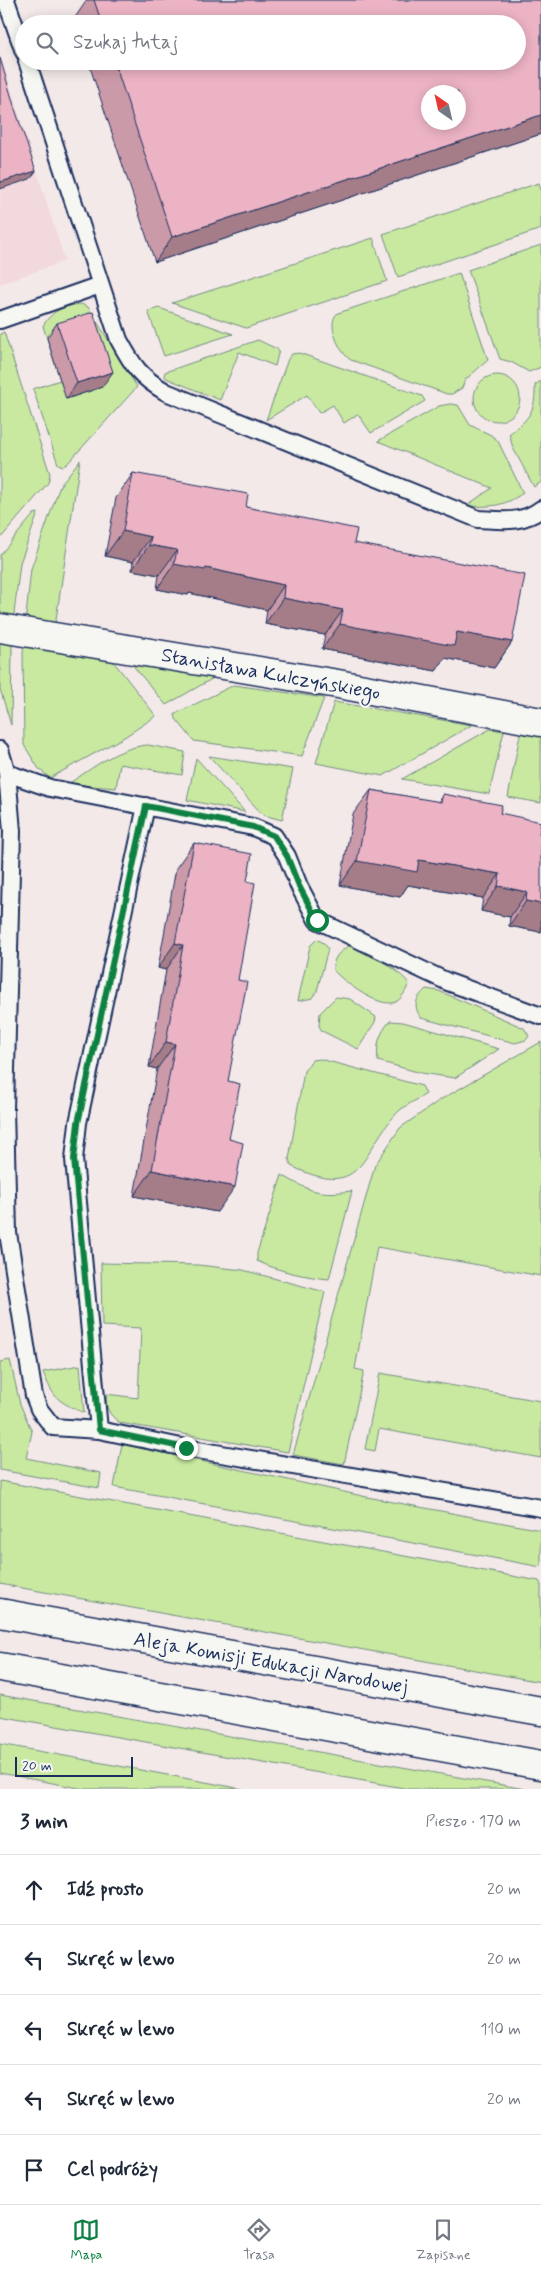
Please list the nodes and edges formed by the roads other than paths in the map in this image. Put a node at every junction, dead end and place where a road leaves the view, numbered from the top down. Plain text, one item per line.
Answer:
1 (6, 0) edge
2 (15, 26) edge
3 (30, 70) edge
4 (100, 285) junction
5 (0, 320) edge
6 (541, 509) edge
7 (0, 628) edge
8 (541, 722) edge
9 (0, 750) edge
10 (4, 776) edge
11 (146, 806) junction
12 (541, 1016) edge
13 (99, 1430) junction
14 (541, 1508) edge
15 (0, 1613) edge
16 (0, 1667) edge
17 (541, 1711) edge
18 (541, 1765) edge

1 - 2 lane
3 - 4 lane
4 - 5 lane
4 - 6 lane
7 - 8 main road, Stanisława Kulczyńskiego
9 - 10 lane
10 - 11 lane
10 - 13 lane
11 - 12 lane
11 - 13 lane
13 - 14 lane
15 - 17 main road, Aleja Komisji Edukacji Narodowej
16 - 18 main road

